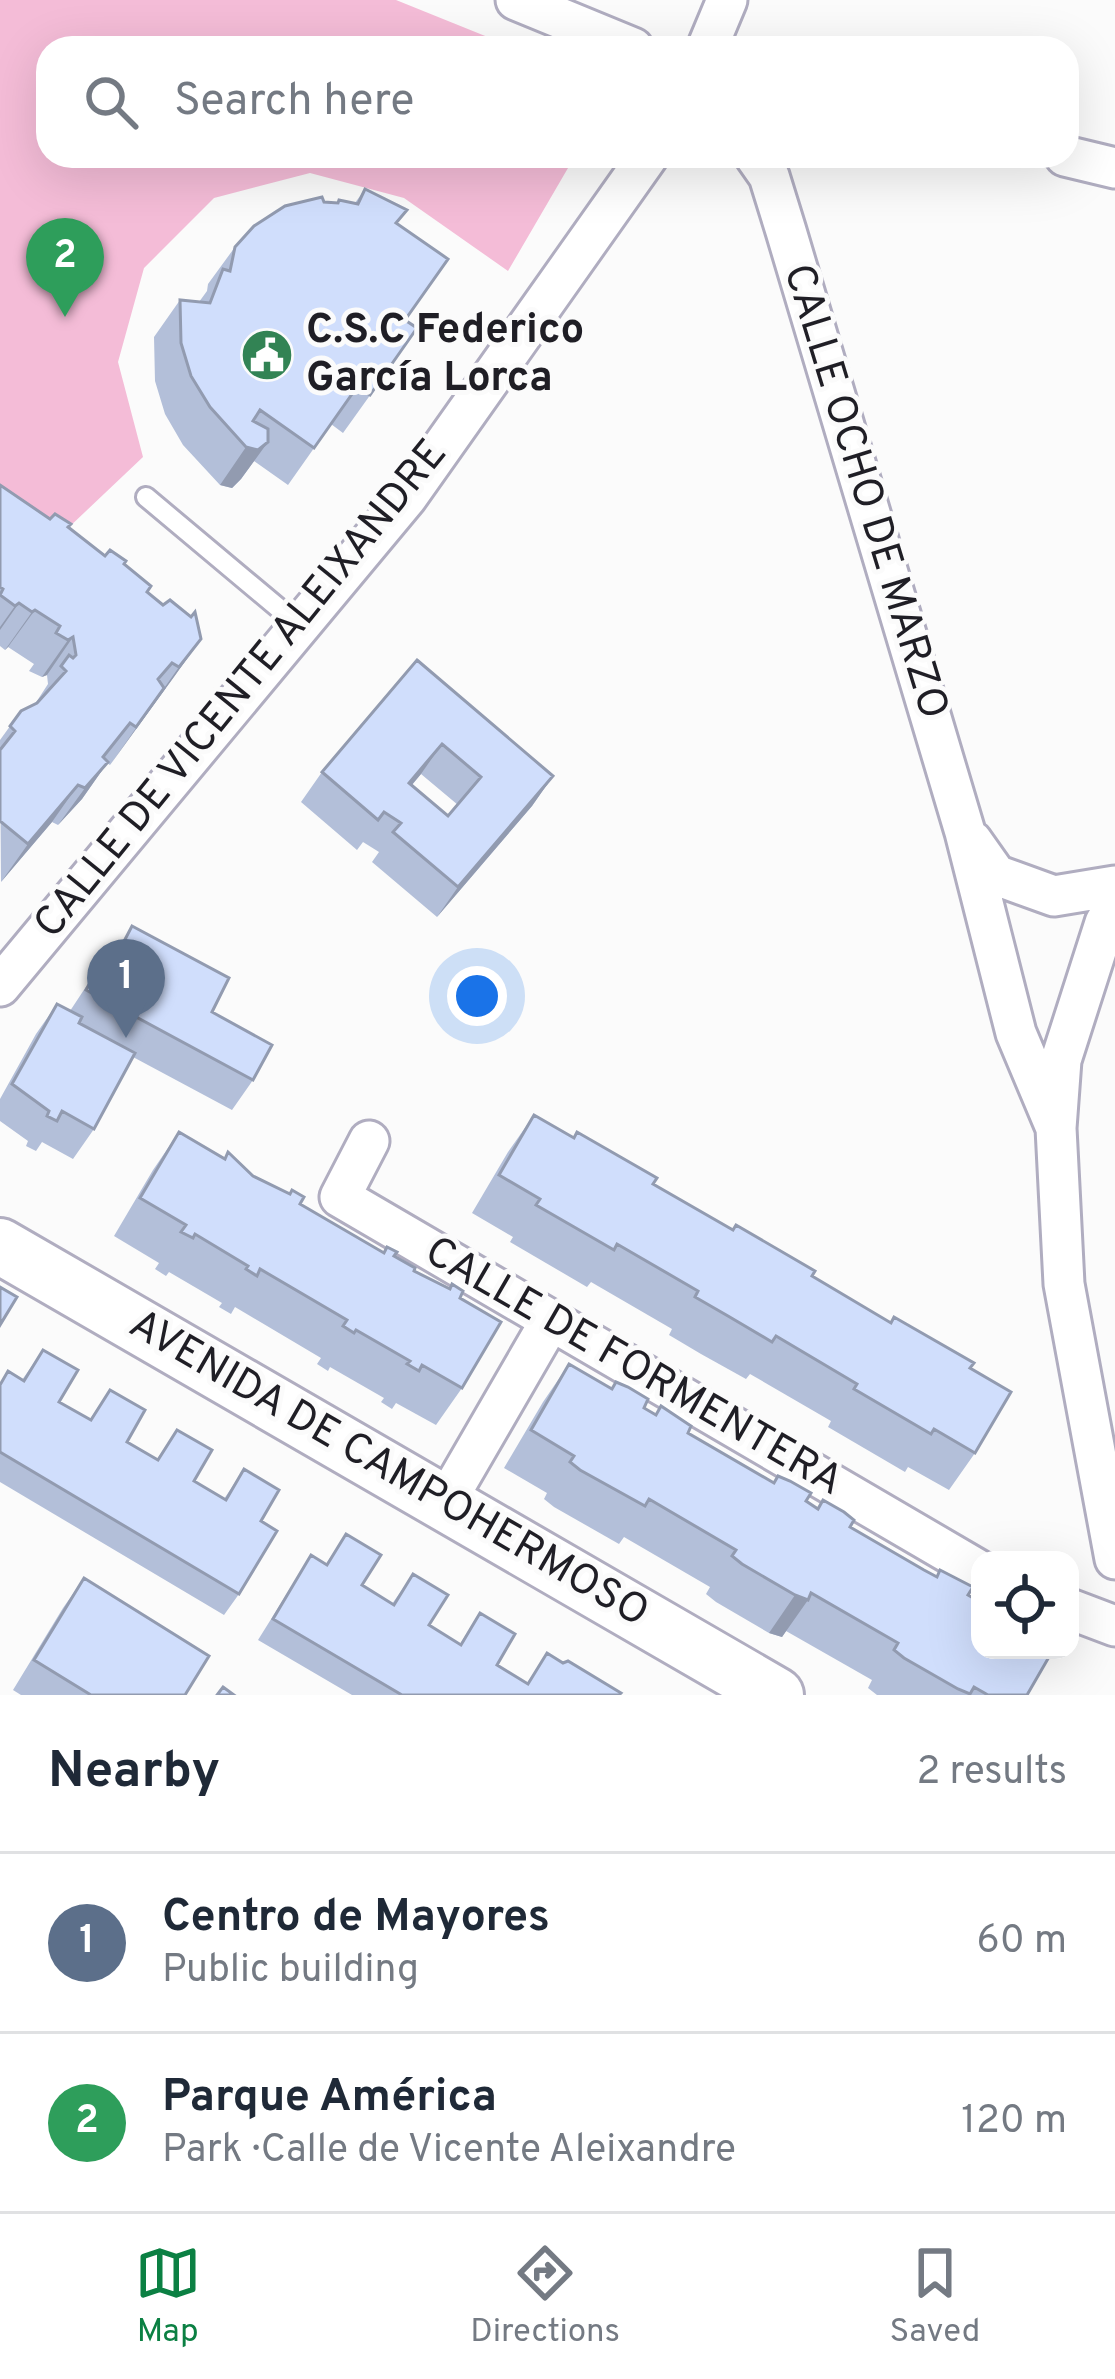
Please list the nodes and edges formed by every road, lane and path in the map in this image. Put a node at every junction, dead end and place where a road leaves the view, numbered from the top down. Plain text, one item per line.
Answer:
1 (516, 0) edge
2 (728, 0) edge
3 (604, 36) edge
4 (712, 36) edge
5 (1079, 159) edge
6 (640, 168) edge
7 (763, 168) edge
8 (1115, 168) edge
9 (146, 497) dead end
10 (300, 626) junction
11 (965, 832) junction
12 (1115, 886) edge
13 (1115, 906) edge
14 (0, 986) edge
15 (1056, 1128) junction
16 (369, 1142) dead end
17 (0, 1246) edge
18 (550, 1320) junction
19 (445, 1503) junction
20 (1115, 1559) edge
21 (971, 1566) edge
22 (1079, 1613) edge
23 (1115, 1626) edge
24 (776, 1695) edge

1 - 3 street
2 - 4 street
5 - 8 street
6 - 10 street, CALLE DE VICENTE ALEIXANDRE
7 - 11 street, CALLE OCHO DE MARZO
9 - 10 lane
10 - 14 street, CALLE DE VICENTE ALEIXANDRE
11 - 12 street, CALLE OCHO DE MARZO
11 - 15 street, CALLE OCHO DE MARZO
13 - 15 street
15 - 20 street
16 - 18 street, CALLE DE FORMENTERA
17 - 19 street, AVENIDA DE CAMPOHERMOSO
18 - 19 street
18 - 21 street, CALLE DE FORMENTERA
19 - 24 street, AVENIDA DE CAMPOHERMOSO
22 - 23 street

